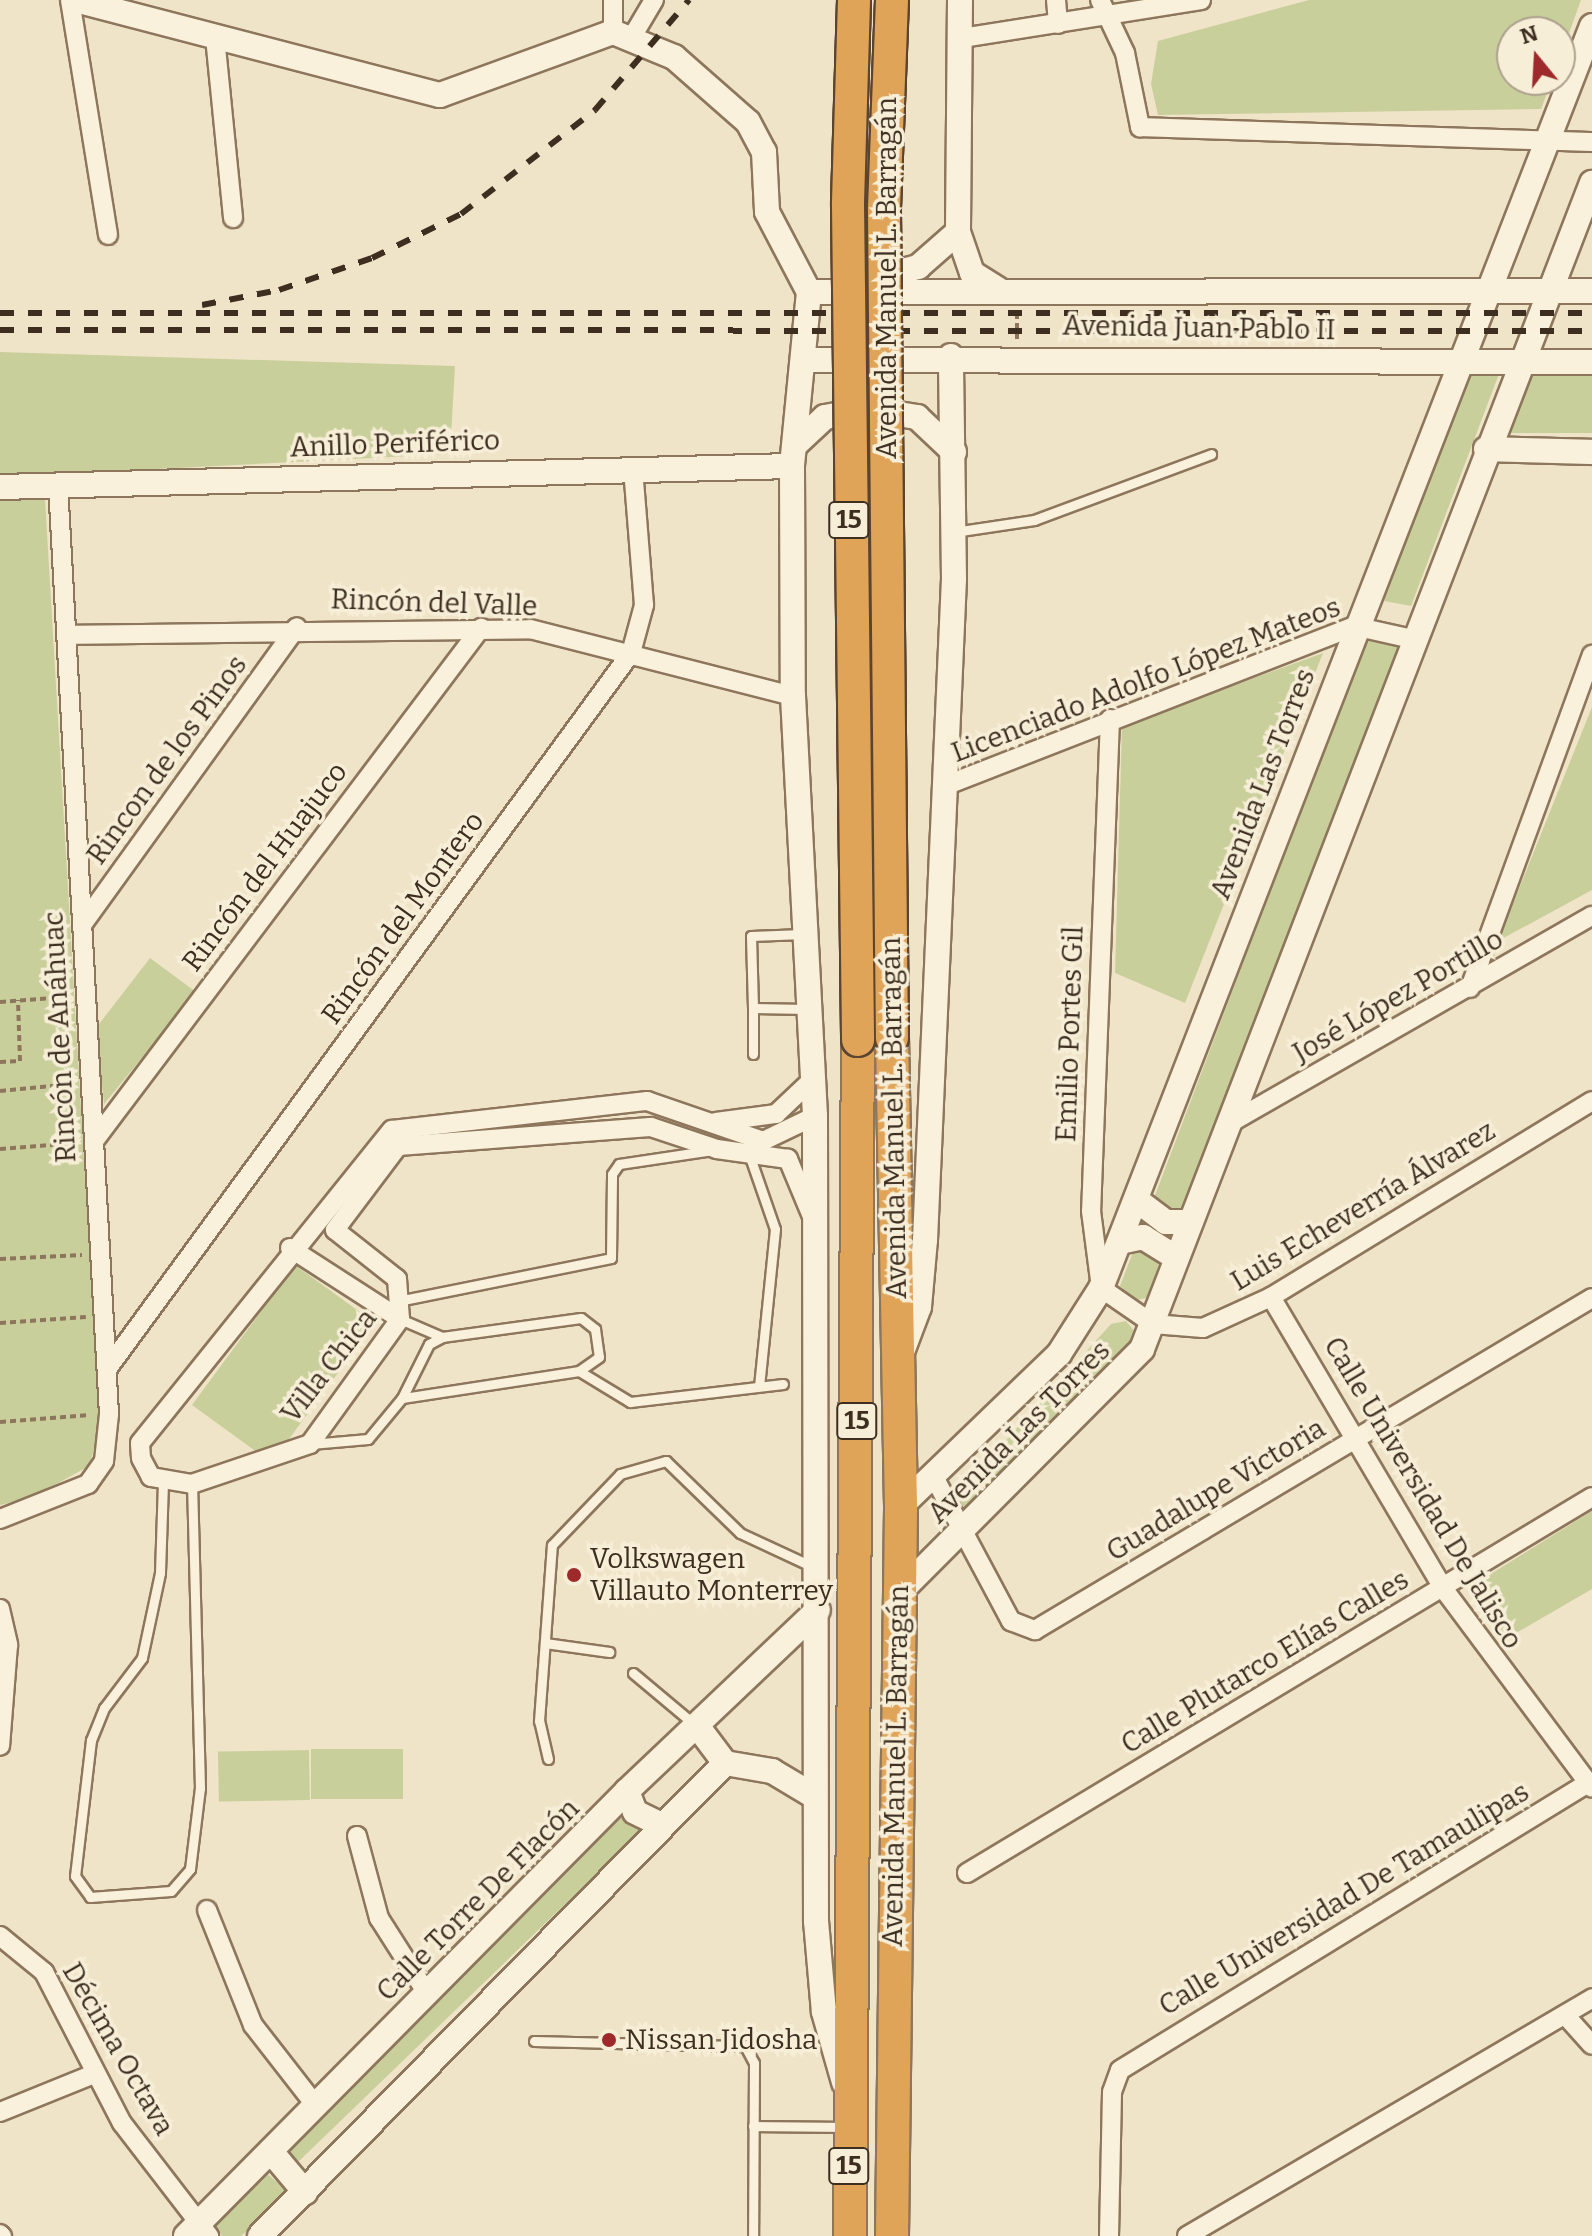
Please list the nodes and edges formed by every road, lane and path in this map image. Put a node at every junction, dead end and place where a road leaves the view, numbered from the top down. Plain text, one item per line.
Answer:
1 (73, 0) edge
2 (613, 0) edge
3 (654, 0) edge
4 (854, 0) edge
5 (892, 0) edge
6 (960, 0) edge
7 (1056, 0) edge
8 (1100, 0) edge
9 (1201, 0) edge
10 (1110, 19) junction
11 (1058, 24) junction
12 (1592, 26) edge
13 (622, 34) junction
14 (215, 37) junction
15 (962, 38) junction
16 (1546, 139) junction
17 (1592, 142) edge
18 (1592, 183) edge
19 (233, 218) dead end
20 (958, 232) junction
21 (108, 235) dead end
22 (798, 269) junction
23 (1485, 289) junction
24 (1008, 290) junction
25 (1554, 290) junction
26 (1592, 291) edge
27 (809, 292) junction
28 (951, 356) junction
29 (1018, 356) junction
30 (804, 360) junction
31 (1458, 362) junction
32 (1525, 362) junction
33 (1592, 362) edge
34 (1486, 449) junction
35 (954, 452) junction
36 (1592, 452) edge
37 (1211, 454) dead end
38 (794, 455) junction
39 (633, 467) junction
40 (58, 485) junction
41 (0, 487) edge
42 (954, 532) junction
43 (1354, 626) junction
44 (297, 627) junction
45 (481, 628) junction
46 (66, 635) junction
47 (1412, 639) junction
48 (631, 653) junction
49 (1592, 655) edge
50 (793, 696) junction
51 (1110, 719) junction
52 (947, 785) junction
53 (1592, 916) edge
54 (82, 925) junction
55 (806, 934) junction
56 (1470, 988) junction
57 (84, 996) junction
58 (18, 1000) junction
59 (0, 1002) edge
60 (753, 1008) junction
61 (810, 1009) junction
62 (753, 1054) dead end
63 (0, 1062) edge
64 (813, 1079) junction
65 (90, 1083) junction
66 (0, 1091) edge
67 (617, 1101) junction
68 (1592, 1101) edge
69 (815, 1116) junction
70 (713, 1122) junction
71 (1230, 1123) junction
72 (624, 1127) junction
73 (392, 1140) junction
74 (94, 1141) junction
75 (0, 1149) edge
76 (717, 1149) junction
77 (750, 1157) junction
78 (1138, 1201) junction
79 (1190, 1222) junction
80 (816, 1230) junction
81 (1120, 1242) junction
82 (290, 1248) junction
83 (101, 1255) junction
84 (1176, 1258) junction
85 (0, 1259) edge
86 (1101, 1288) junction
87 (1271, 1297) junction
88 (1592, 1298) edge
89 (403, 1300) junction
90 (104, 1316) junction
91 (400, 1319) junction
92 (0, 1323) edge
93 (1153, 1324) junction
94 (442, 1337) junction
95 (899, 1362) junction
96 (108, 1368) junction
97 (579, 1371) junction
98 (783, 1384) dead end
99 (759, 1386) junction
100 (402, 1398) junction
101 (109, 1414) junction
102 (0, 1422) edge
103 (1357, 1438) junction
104 (310, 1444) junction
105 (933, 1475) junction
106 (163, 1482) junction
107 (192, 1484) junction
108 (1592, 1497) edge
109 (901, 1506) junction
110 (0, 1519) edge
111 (964, 1530) junction
112 (818, 1569) junction
113 (1443, 1588) junction
114 (900, 1592) junction
115 (0, 1609) edge
116 (818, 1610) junction
117 (3, 1630) edge
118 (545, 1643) junction
119 (609, 1652) dead end
120 (633, 1673) dead end
121 (698, 1727) junction
122 (0, 1746) edge
123 (548, 1759) dead end
124 (725, 1763) junction
125 (1590, 1786) edge
126 (627, 1791) junction
127 (814, 1796) junction
128 (660, 1824) junction
129 (357, 1836) dead end
130 (967, 1873) dead end
131 (207, 1910) dead end
132 (0, 1936) edge
133 (428, 1995) junction
134 (1592, 1998) edge
135 (1565, 2015) junction
136 (534, 2041) dead end
137 (1592, 2045) edge
138 (94, 2074) junction
139 (316, 2106) junction
140 (849, 2111) junction
141 (0, 2112) edge
142 (753, 2126) junction
143 (273, 2154) junction
144 (305, 2192) junction
145 (198, 2232) edge
146 (260, 2236) edge
147 (753, 2236) edge
148 (850, 2236) edge
149 (892, 2236) edge
150 (1109, 2236) edge
151 (1187, 2236) edge

1 - 14 street
1 - 21 street
2 - 13 street
3 - 13 street
4 - 140 highway, Avenida Manuel L. Barragán / 15, bridge
5 - 95 highway, Avenida Manuel L. Barragán / 15, bridge
6 - 15 street
7 - 11 street
8 - 10 street
9 - 10 street
10 - 11 street
10 - 16 street
11 - 15 street
12 - 16 street, Avenida Las Torres
13 - 14 street
13 - 22 street
14 - 19 street
15 - 20 street
16 - 17 street
16 - 23 street, Avenida Las Torres
18 - 25 street, Avenida Las Torres
20 - 22 street
20 - 24 street
22 - 27 street
23 - 24 street, Avenida Juan Pablo II
23 - 25 street, Avenida Juan Pablo II
23 - 31 street, Avenida Las Torres
24 - 27 street, Avenida Juan Pablo II
24 - 29 path
25 - 26 street, Avenida Juan Pablo II
25 - 32 street, Avenida Las Torres
27 - 30 street
28 - 29 street, Avenida Juan Pablo II
28 - 30 street, Avenida Juan Pablo II
28 - 35 street
29 - 31 street, Avenida Juan Pablo II
30 - 38 street
31 - 32 street, Avenida Juan Pablo II
31 - 43 street, Avenida Las Torres
32 - 33 street, Avenida Juan Pablo II
32 - 34 street, Avenida Las Torres
34 - 36 street
34 - 47 street, Avenida Las Torres
35 - 38 street
35 - 42 street
37 - 42 lane
38 - 39 street, Anillo Periférico
38 - 50 street
39 - 40 street, Anillo Periférico
39 - 48 street, Rincón del Montero
40 - 41 street, Anillo Periférico
40 - 46 street, Rincón de Anáhuac
42 - 52 street
43 - 47 street, Licenciado Adolfo López Mateos
43 - 51 street, Licenciado Adolfo López Mateos
43 - 78 street, Avenida Las Torres
44 - 45 street, Rincón del Valle
44 - 46 street, Rincón del Valle
44 - 54 street, Rincon de los Pinos
45 - 48 street, Rincón del Valle
45 - 74 street, Rincón del Huajuco
46 - 54 street, Rincón de Anáhuac
47 - 71 street, Avenida Las Torres
48 - 50 street, Rincón del Valle
48 - 96 street, Rincón del Montero
49 - 56 street
50 - 55 street
51 - 52 street, Licenciado Adolfo López Mateos
51 - 86 street, Emilio Portes Gil
52 - 95 street
53 - 56 street, José López Portillo
54 - 57 street, Rincón de Anáhuac
55 - 60 lane
55 - 61 street
56 - 71 street, José López Portillo
57 - 58 path
57 - 65 street, Rincón de Anáhuac
58 - 59 path
58 - 63 path
60 - 61 lane
60 - 62 lane
61 - 64 street
64 - 69 street
64 - 70 street
65 - 66 path
65 - 74 street, Rincón de Anáhuac
67 - 70 street
67 - 72 street
67 - 73 street
68 - 87 street, Luis Echeverría Álvarez
69 - 70 street
69 - 80 street
71 - 79 street, Avenida Las Torres
72 - 73 street
72 - 76 street
73 - 82 street
73 - 89 street, Villa Chica
74 - 75 path
74 - 83 street, Rincón de Anáhuac
76 - 77 street
76 - 89 lane
77 - 80 street
77 - 99 lane
78 - 79 street
78 - 81 street, Avenida Las Torres
79 - 84 street, Avenida Las Torres
80 - 112 street
81 - 84 street
81 - 86 street, Avenida Las Torres
82 - 91 street
82 - 106 street
83 - 85 path
83 - 90 street, Rincón de Anáhuac
84 - 93 street, Avenida Las Torres
86 - 93 street
86 - 105 street, Avenida Las Torres
87 - 93 street, Luis Echeverría Álvarez
87 - 103 street, Calle Universidad De Jalisco
88 - 103 street, Guadalupe Victoria
89 - 91 street, Villa Chica
90 - 92 path
90 - 96 street, Rincón de Anáhuac
91 - 94 lane
91 - 104 street, Villa Chica
93 - 111 street, Avenida Las Torres
94 - 97 lane
94 - 100 lane
95 - 109 highway, Avenida Manuel L. Barragán / 15
96 - 101 street, Rincón de Anáhuac
97 - 99 lane
97 - 100 lane
98 - 99 lane
100 - 104 lane
101 - 102 path
101 - 110 street, Rincón de Anáhuac
103 - 111 street, Guadalupe Victoria
103 - 113 street, Calle Universidad De Jalisco
104 - 107 street, Villa Chica
105 - 109 street, Avenida Las Torres
105 - 111 street, Guadalupe Victoria
106 - 107 street, Villa Chica
106 - 107 lane
108 - 113 street, Calle Plutarco Elías Calles
109 - 114 highway, Avenida Manuel L. Barragán / 15
111 - 114 street, Avenida Las Torres
112 - 116 street
112 - 118 lane
113 - 125 street, Calle Universidad De Jalisco
113 - 130 street, Calle Plutarco Elías Calles
114 - 149 highway, Avenida Manuel L. Barragán / 15
115 - 117 street
116 - 121 street, Calle Torre De Flacón
116 - 127 street
117 - 122 street
118 - 119 lane
118 - 123 lane
120 - 121 lane
121 - 124 street
121 - 126 street, Calle Torre De Flacón
124 - 127 street
124 - 128 street
125 - 150 street, Calle Universidad De Tamaulipas
126 - 128 street
126 - 133 street, Calle Torre De Flacón
127 - 140 street
128 - 144 street
129 - 133 street
131 - 139 street
132 - 138 street, Décima Octava
133 - 139 street, Calle Torre De Flacón
134 - 135 street
135 - 137 street
135 - 151 street
136 - 142 lane
138 - 141 street
138 - 145 street, Décima Octava
139 - 143 street, Calle Torre De Flacón
140 - 142 lane
140 - 148 highway, Avenida Manuel L. Barragán / 15
142 - 147 lane
143 - 144 street
143 - 145 street, Calle Torre De Flacón
144 - 146 street

